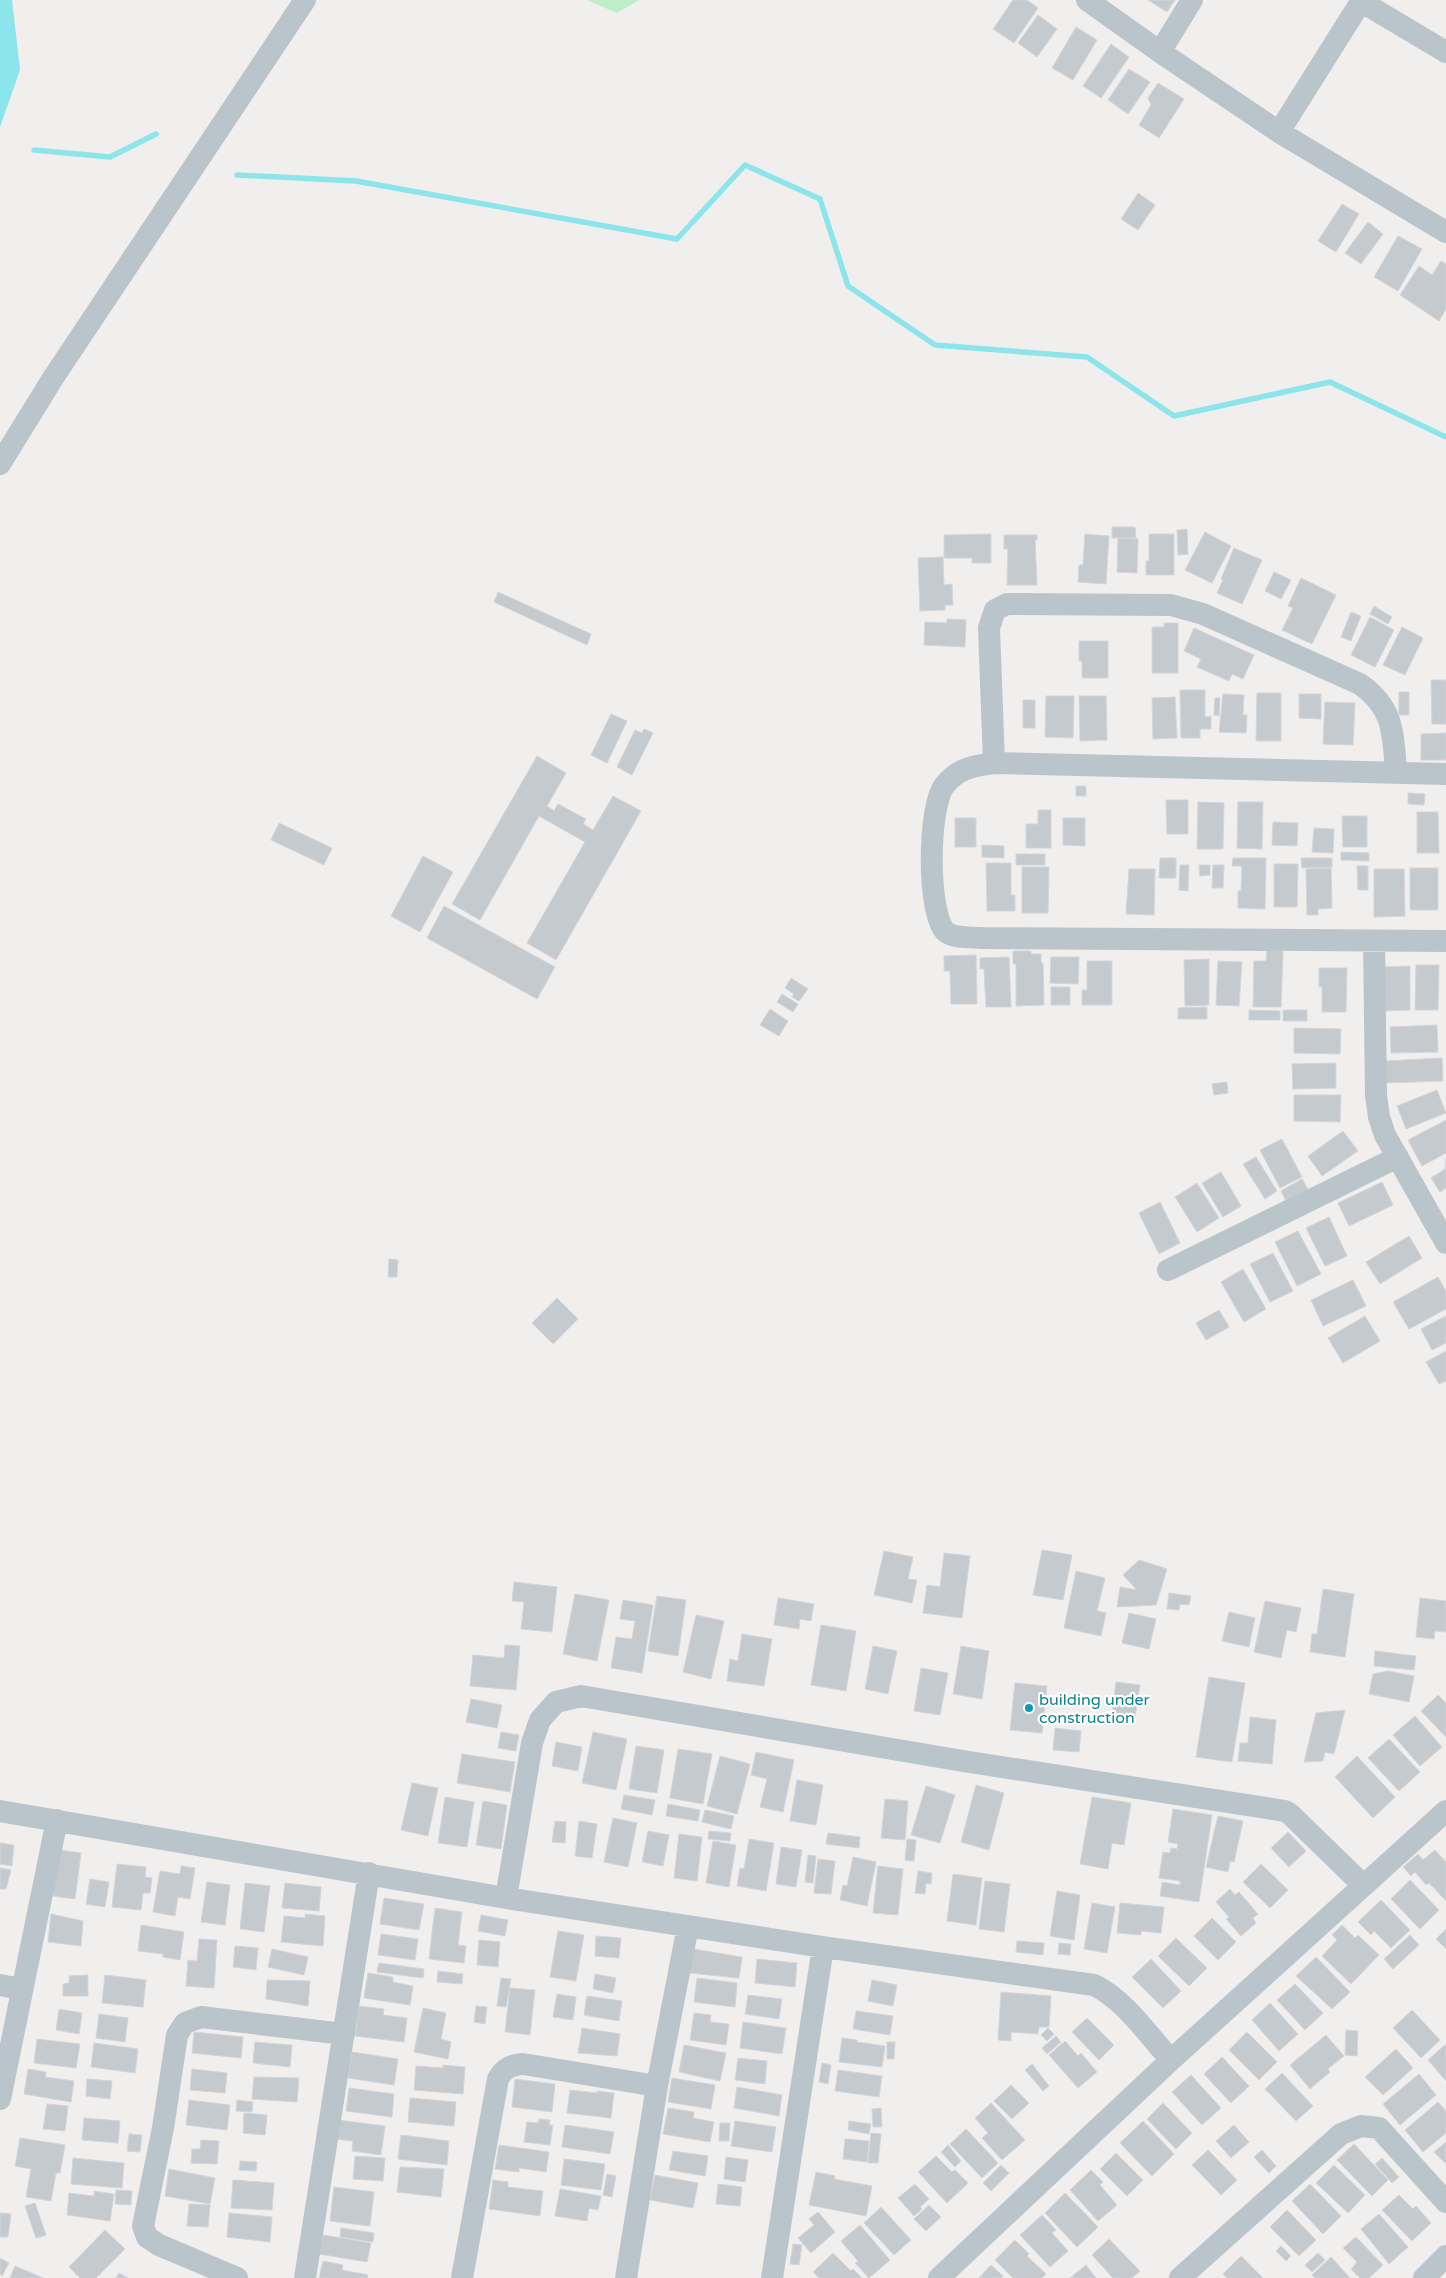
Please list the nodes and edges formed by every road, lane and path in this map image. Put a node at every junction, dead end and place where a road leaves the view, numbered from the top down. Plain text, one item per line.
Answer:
1 (304, 0) edge
2 (1087, 0) edge
3 (1192, 0) edge
4 (1362, 1) edge
5 (1160, 52) junction
6 (1446, 52) edge
7 (1279, 132) junction
8 (1446, 232) edge
9 (0, 464) edge
10 (994, 763) junction
11 (1396, 772) junction
12 (1446, 774) edge
13 (1446, 940) edge
14 (1374, 941) junction
15 (1398, 1156) junction
16 (1446, 1243) edge
17 (1168, 1270) dead end
18 (0, 1811) edge
19 (1446, 1812) edge
20 (57, 1820) junction
21 (369, 1873) junction
22 (1363, 1885) junction
23 (506, 1898) junction
24 (688, 1926) junction
25 (823, 1947) junction
26 (10, 1987) edge
27 (344, 2034) junction
28 (1171, 2060) junction
29 (657, 2086) junction
30 (0, 2099) edge
31 (1446, 2202) edge
32 (1446, 2256) edge
33 (237, 2278) edge
34 (305, 2278) edge
35 (462, 2278) edge
36 (626, 2278) edge
37 (772, 2278) edge
38 (939, 2278) edge
39 (1180, 2278) edge
40 (1424, 2278) edge

1 - 9 street
2 - 5 street
3 - 5 street
4 - 6 street
4 - 7 street
5 - 7 street
7 - 8 street
10 - 11 street
10 - 11 street
10 - 14 street
11 - 12 street
13 - 14 street
14 - 15 street
15 - 16 street
15 - 17 street
18 - 20 street
19 - 22 street
20 - 21 street
20 - 26 street
21 - 23 street
21 - 27 street
22 - 23 street
22 - 28 street
23 - 24 street
24 - 25 street
24 - 29 street
25 - 28 street
25 - 37 street
26 - 30 street
27 - 33 street
27 - 34 street
28 - 38 street
29 - 35 street
29 - 36 street
31 - 39 street
32 - 40 street

